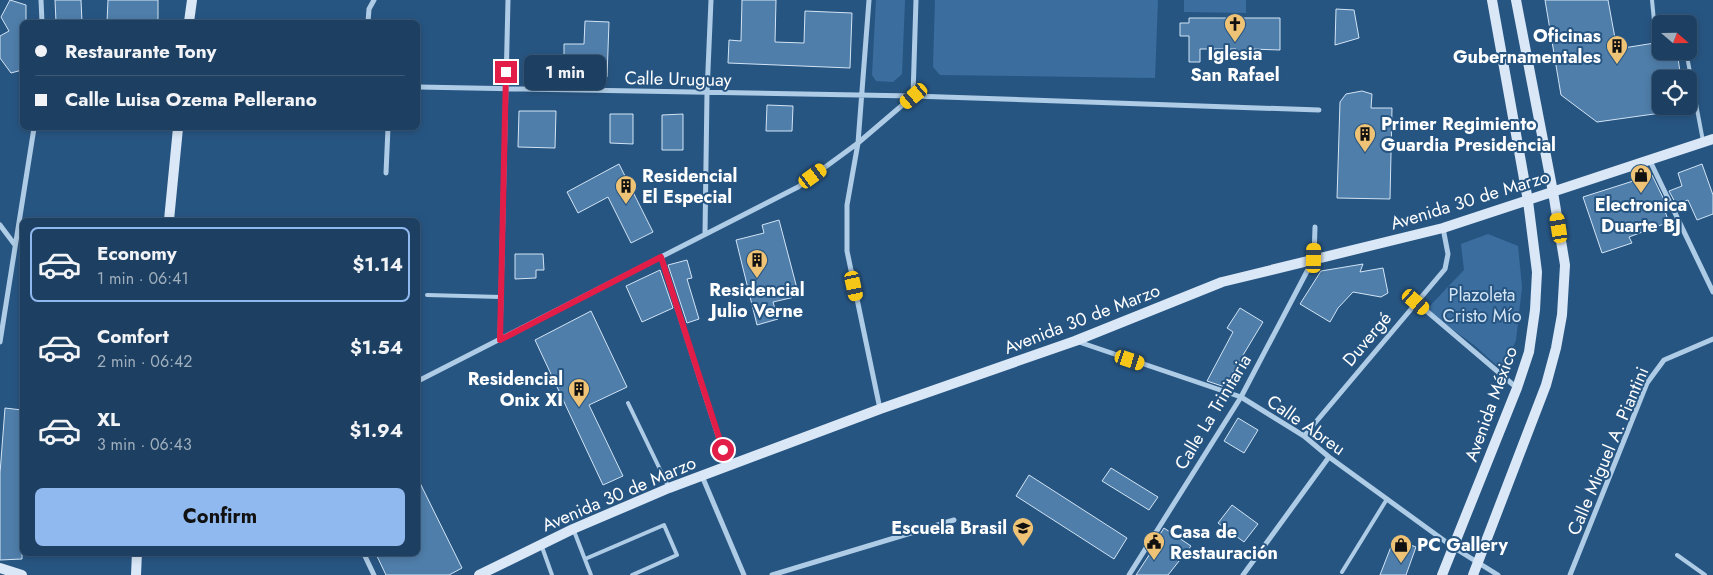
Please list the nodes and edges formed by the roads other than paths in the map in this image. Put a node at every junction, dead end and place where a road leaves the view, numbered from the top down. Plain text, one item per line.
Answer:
1 (41, 0) edge
2 (192, 0) edge
3 (374, 0) edge
4 (508, 0) edge
5 (711, 0) edge
6 (869, 0) edge
7 (916, 0) edge
8 (1492, 0) edge
9 (1516, 0) edge
10 (1652, 0) edge
11 (1653, 15) edge
12 (42, 20) edge
13 (189, 20) edge
14 (368, 20) edge
15 (1688, 60) edge
16 (420, 87) edge
17 (505, 90) junction
18 (707, 93) junction
19 (914, 96) junction
20 (863, 97) junction
21 (1319, 110) dead end
22 (34, 130) edge
23 (178, 130) edge
24 (388, 130) edge
25 (1708, 141) edge
26 (858, 143) junction
27 (1650, 161) junction
28 (386, 172) dead end
29 (1554, 192) junction
30 (1528, 201) junction
31 (168, 218) edge
32 (0, 225) edge
33 (1315, 227) dead end
34 (1443, 228) junction
35 (705, 233) junction
36 (15, 246) junction
37 (661, 257) junction
38 (1314, 258) junction
39 (1713, 292) edge
40 (427, 295) dead end
41 (501, 297) junction
42 (1416, 302) junction
43 (1713, 338) edge
44 (500, 340) junction
45 (1075, 341) junction
46 (0, 342) edge
47 (420, 380) edge
48 (1516, 388) junction
49 (1241, 397) junction
50 (628, 402) dead end
51 (880, 409) junction
52 (1304, 436) junction
53 (1329, 457) junction
54 (728, 468) junction
55 (701, 476) junction
56 (669, 488) junction
57 (1387, 499) junction
58 (954, 520) dead end
59 (573, 529) junction
60 (541, 544) junction
61 (1453, 547) junction
62 (1677, 555) dead end
63 (137, 556) edge
64 (365, 556) edge
65 (585, 559) junction
66 (1478, 562) junction
67 (0, 568) edge
68 (1342, 572) dead end
69 (22, 575) edge
70 (136, 575) edge
71 (374, 575) edge
72 (479, 575) edge
73 (552, 575) edge
74 (591, 575) edge
75 (632, 575) edge
76 (744, 575) edge
77 (772, 575) edge
78 (1129, 575) edge
79 (1243, 575) edge
80 (1442, 575) edge
81 (1474, 575) edge
82 (1498, 575) edge
83 (1570, 575) edge
84 (1705, 575) edge

1 - 12 street
2 - 13 main road
3 - 14 street
4 - 17 street
5 - 18 street
6 - 20 street
7 - 19 street
8 - 30 main road, Avenida México
9 - 29 main road
10 - 11 lane
15 - 25 lane
16 - 17 street, Calle Uruguay
17 - 18 street, Calle Uruguay
17 - 41 street
18 - 20 street, Calle Uruguay
18 - 35 street
19 - 20 street, Calle Uruguay
19 - 21 street, Calle Uruguay
19 - 26 street
20 - 26 street
22 - 36 street
23 - 31 main road
24 - 28 street
25 - 27 main road, Avenida 30 de Marzo
26 - 35 street
26 - 51 street
27 - 29 main road, Avenida 30 de Marzo
27 - 39 street
29 - 30 main road, Avenida 30 de Marzo
29 - 66 main road
30 - 34 main road, Avenida 30 de Marzo
30 - 48 main road, Avenida México
32 - 36 street
33 - 38 street
34 - 38 main road, Avenida 30 de Marzo
34 - 42 street, Duvergé
35 - 37 street
36 - 46 street
37 - 44 street
37 - 54 street
38 - 45 main road, Avenida 30 de Marzo
38 - 49 street, Calle La Trinitaria
40 - 41 lane
41 - 44 street
42 - 48 street
42 - 52 street, Duvergé
43 - 83 street, Calle Miguel A. Piantini
44 - 47 street
45 - 49 street, Calle Abreu
45 - 51 main road, Avenida 30 de Marzo
48 - 61 main road, Avenida México
49 - 52 street, Calle Abreu
49 - 78 street, Calle La Trinitaria
50 - 56 lane
51 - 54 main road, Avenida 30 de Marzo
52 - 53 street, Calle Abreu
53 - 57 street, Calle Abreu
53 - 79 street
54 - 55 main road, Avenida 30 de Marzo
55 - 56 main road, Avenida 30 de Marzo
55 - 76 street
56 - 59 main road, Avenida 30 de Marzo
57 - 61 street, Calle Abreu
57 - 68 lane
58 - 77 street
59 - 60 main road, Avenida 30 de Marzo
59 - 65 lane
60 - 72 main road, Avenida 30 de Marzo
60 - 73 lane
61 - 66 street, Calle Abreu
61 - 80 main road, Avenida México
62 - 84 lane
63 - 70 main road
64 - 71 street
65 - 74 lane
65 - 75 lane
66 - 81 main road
66 - 82 street, Calle Abreu
67 - 69 main road

